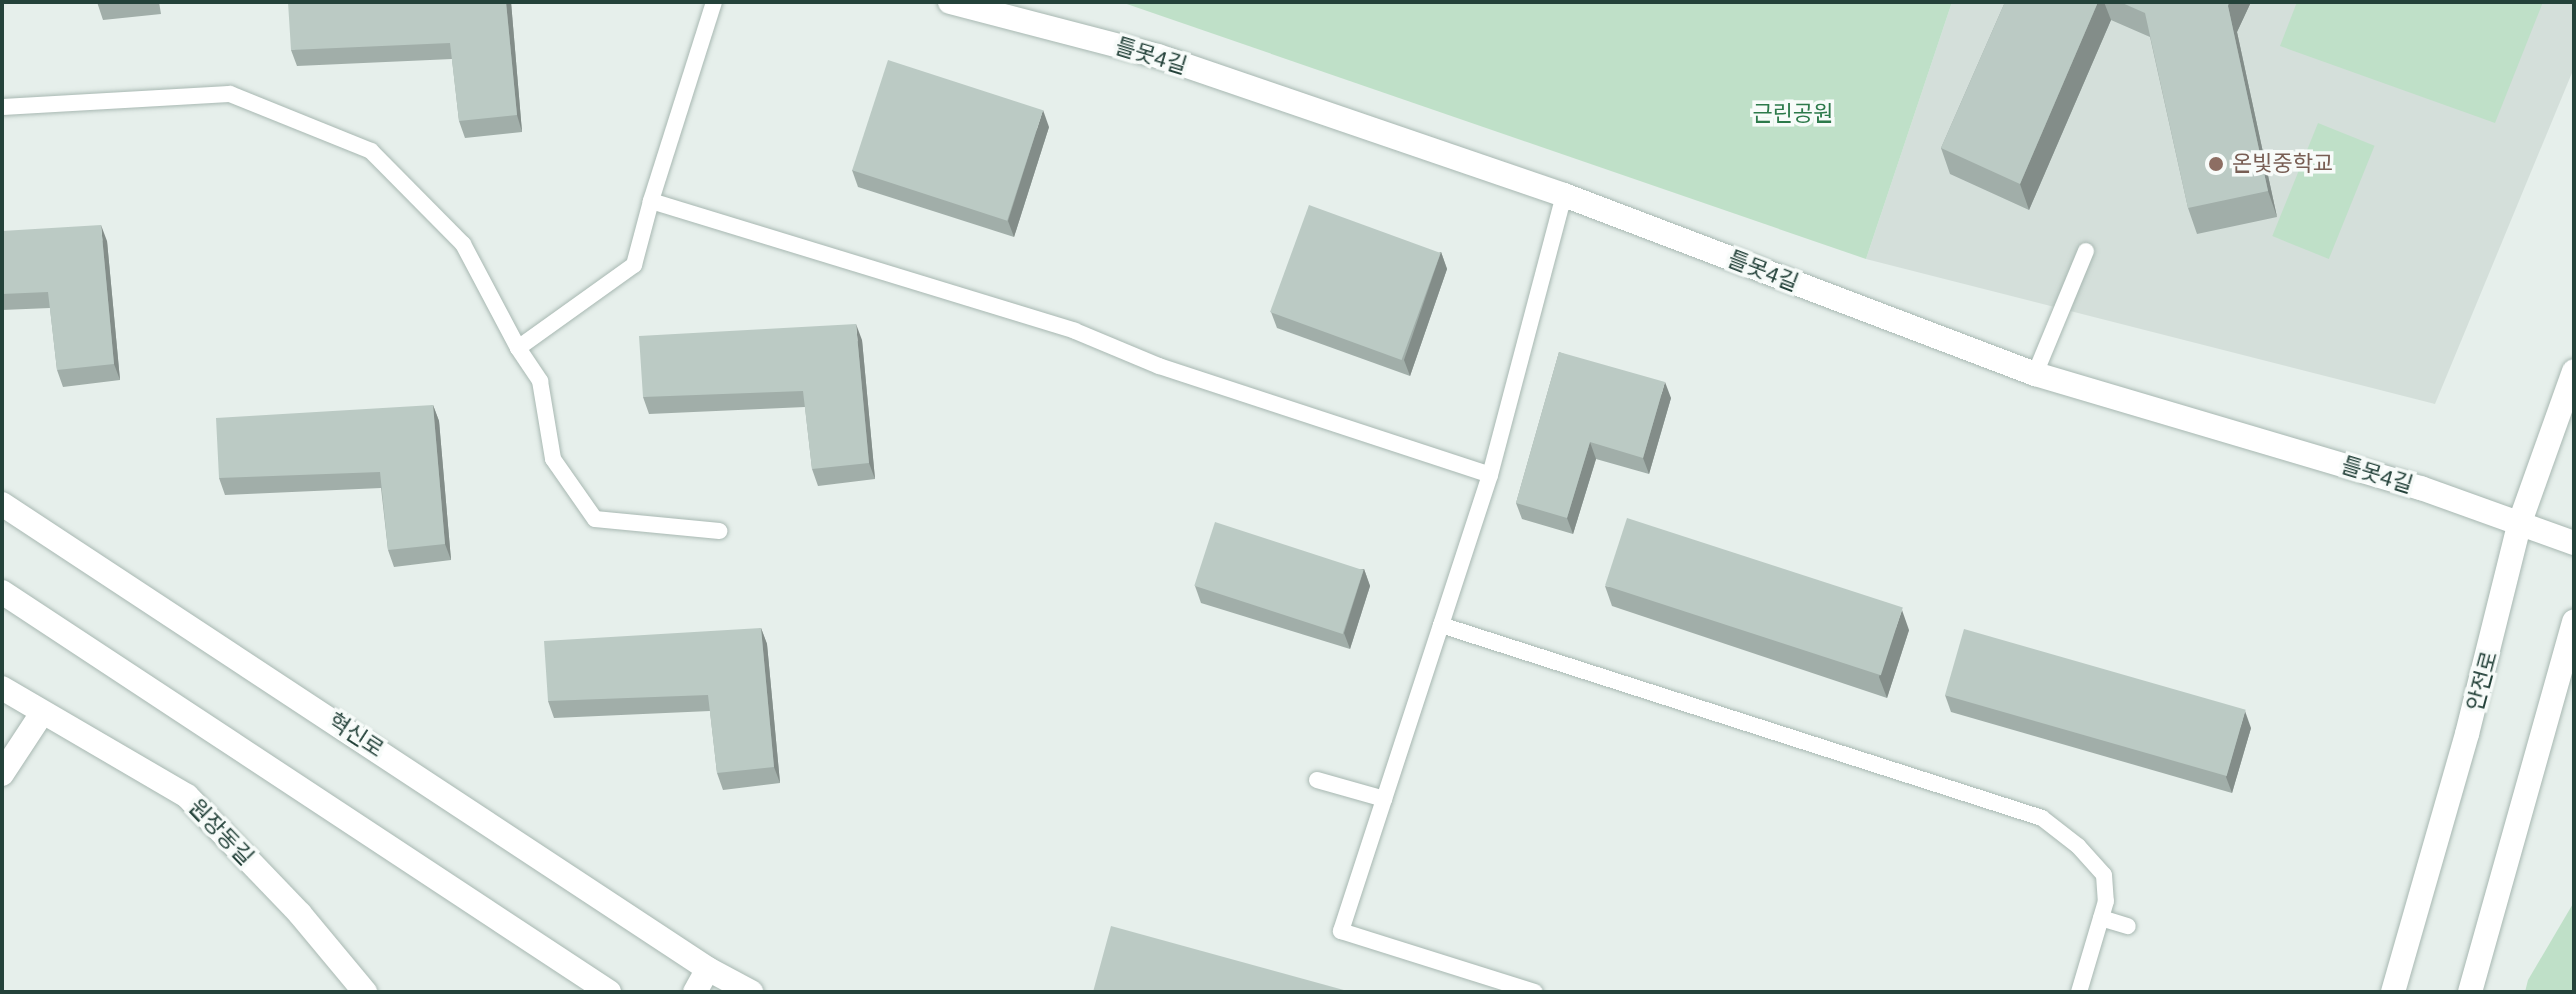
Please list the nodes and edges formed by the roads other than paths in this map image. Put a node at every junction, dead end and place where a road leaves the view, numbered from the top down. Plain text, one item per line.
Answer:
1 (714, 2) edge
2 (950, 2) edge
3 (2, 107) edge
4 (1564, 195) junction
5 (651, 201) junction
6 (2086, 251) dead end
7 (518, 348) junction
8 (2574, 371) edge
9 (2035, 374) junction
10 (1490, 475) junction
11 (2, 504) edge
12 (2520, 522) junction
13 (719, 531) dead end
14 (2574, 543) edge
15 (2, 592) edge
16 (2574, 621) edge
17 (1441, 625) junction
18 (2, 688) edge
19 (42, 713) junction
20 (2, 774) edge
21 (1317, 780) dead end
22 (1384, 799) junction
23 (2101, 918) junction
24 (2128, 926) dead end
25 (708, 969) junction
26 (365, 992) edge
27 (609, 992) edge
28 (695, 992) edge
29 (751, 992) edge
30 (1535, 992) edge
31 (2079, 992) edge
32 (2393, 992) edge
33 (2470, 992) edge

1 - 5 lane
2 - 4 street, 틀못4길
3 - 7 lane
4 - 9 street, 틀못4길
4 - 10 lane
5 - 7 lane
5 - 10 lane
6 - 9 lane
7 - 13 lane
8 - 12 street, 안전로
9 - 12 street, 틀못4길
10 - 17 lane
11 - 25 street, 혁신로
12 - 14 street, 틀못4길
12 - 32 street, 안전로
15 - 27 street
16 - 33 street
17 - 22 lane
17 - 23 lane
18 - 19 street, 원장동길
19 - 20 street
19 - 26 street, 원장동길
21 - 22 lane
22 - 30 lane
23 - 24 lane
23 - 31 lane
25 - 28 street
25 - 29 street, 혁신로

